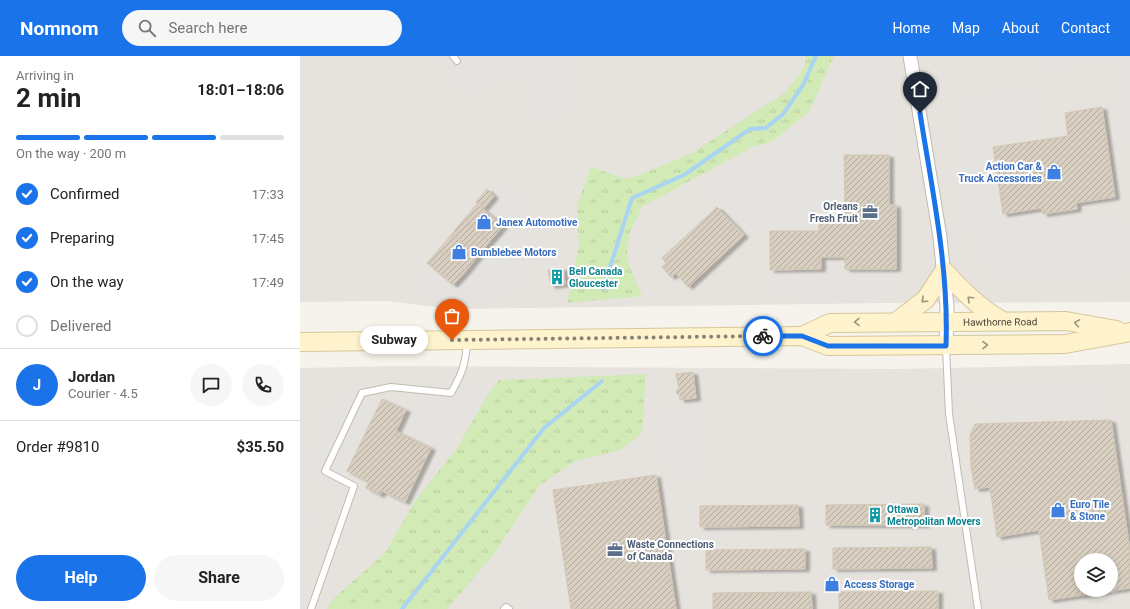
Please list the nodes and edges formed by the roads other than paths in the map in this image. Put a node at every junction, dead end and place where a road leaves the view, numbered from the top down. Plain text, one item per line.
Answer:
1 (910, 56) edge
2 (944, 271) junction
3 (947, 321) junction
4 (1002, 321) junction
5 (896, 322) junction
6 (1129, 332) edge
7 (802, 336) junction
8 (468, 340) junction
9 (300, 342) edge
10 (946, 346) junction
11 (311, 609) edge
12 (504, 609) edge
13 (509, 609) edge
14 (978, 609) edge

1 - 2 street
2 - 3 street
4 -> 2 main road
2 -> 5 main road
3 - 4 main road, Hawthorne Road
3 - 5 main road, Hawthorne Road
3 - 10 street
6 -> 4 main road, Hawthorne Road
5 -> 7 main road, Hawthorne Road
10 -> 6 main road, Hawthorne Road
7 - 8 main road, Hawthorne Road
7 - 10 main road, Hawthorne Road
8 - 9 main road, Hawthorne Road
8 - 11 lane
10 - 14 lane
12 - 13 lane

